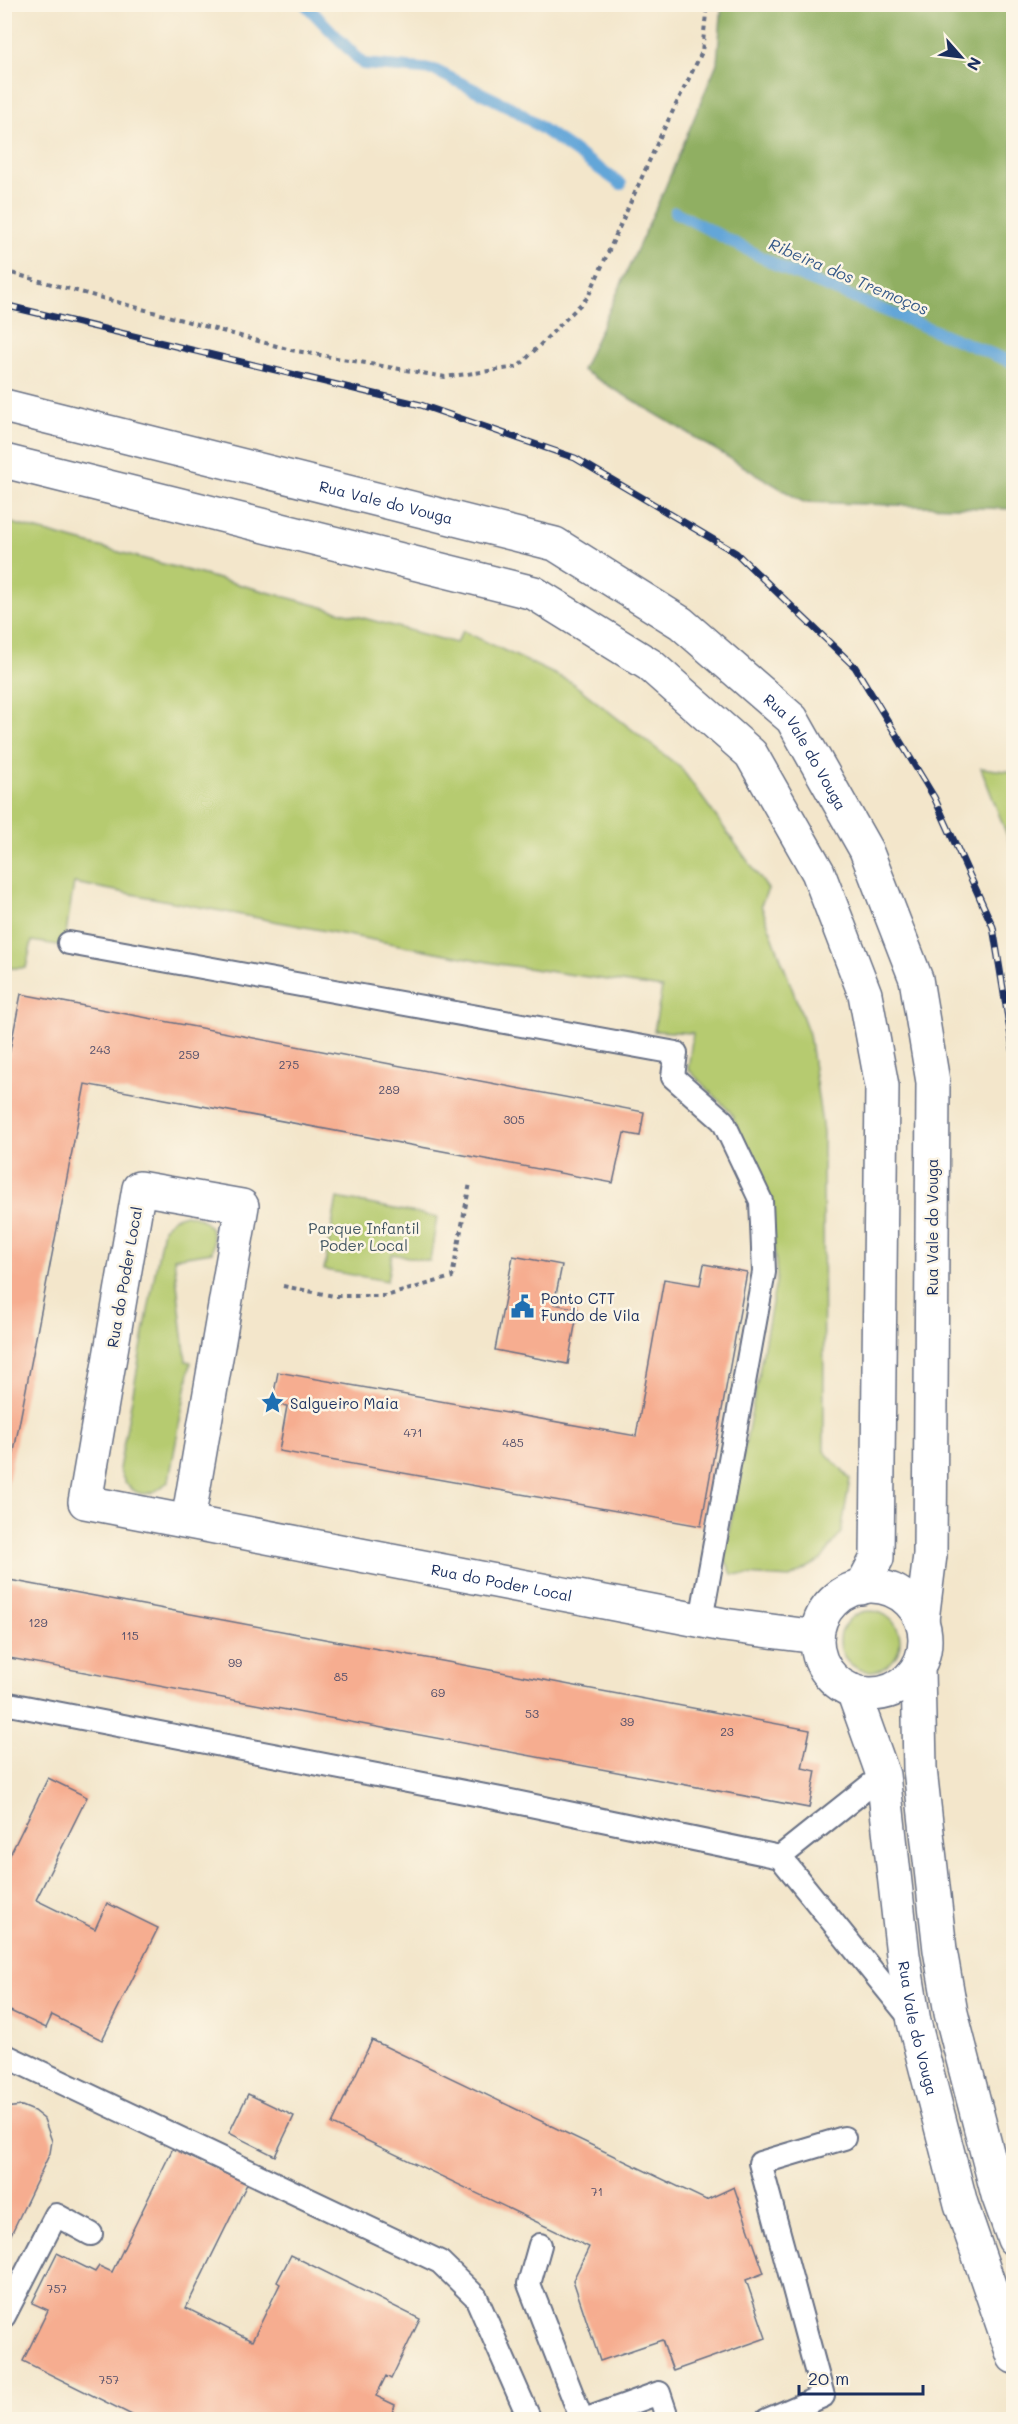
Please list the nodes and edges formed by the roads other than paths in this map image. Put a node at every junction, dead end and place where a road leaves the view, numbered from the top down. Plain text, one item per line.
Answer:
1 (4, 406) edge
2 (4, 461) edge
3 (69, 943) dead end
4 (188, 1521) junction
5 (861, 1587) junction
6 (701, 1620) junction
7 (922, 1620) junction
8 (817, 1637) junction
9 (918, 1668) junction
10 (853, 1691) junction
11 (4, 1703) edge
12 (883, 1776) junction
13 (780, 1857) junction
14 (914, 2022) junction
15 (4, 2055) edge
16 (844, 2138) dead end
17 (91, 2234) dead end
18 (1014, 2239) edge
19 (540, 2245) dead end
20 (4, 2316) edge
21 (1014, 2357) edge
22 (530, 2420) edge
23 (583, 2420) edge
24 (668, 2420) edge
25 (767, 2420) edge

1 - 7 street, Rua Vale do Vouga
2 - 5 street
3 - 6 lane
4 - 4 street, Rua do Poder Local
4 - 6 street, Rua do Poder Local
5 - 7 street
5 - 8 street
6 - 8 street, Rua do Poder Local
7 - 9 street, Rua Vale do Vouga
8 - 10 street
9 - 10 street
9 - 18 street, Rua Vale do Vouga
10 - 12 street, Rua Vale do Vouga
11 - 13 lane
12 - 13 lane
12 - 14 street, Rua Vale do Vouga
13 - 14 lane
14 - 21 street, Rua Vale do Vouga
15 - 22 lane
16 - 25 lane
17 - 20 lane
19 - 23 lane
23 - 24 lane

